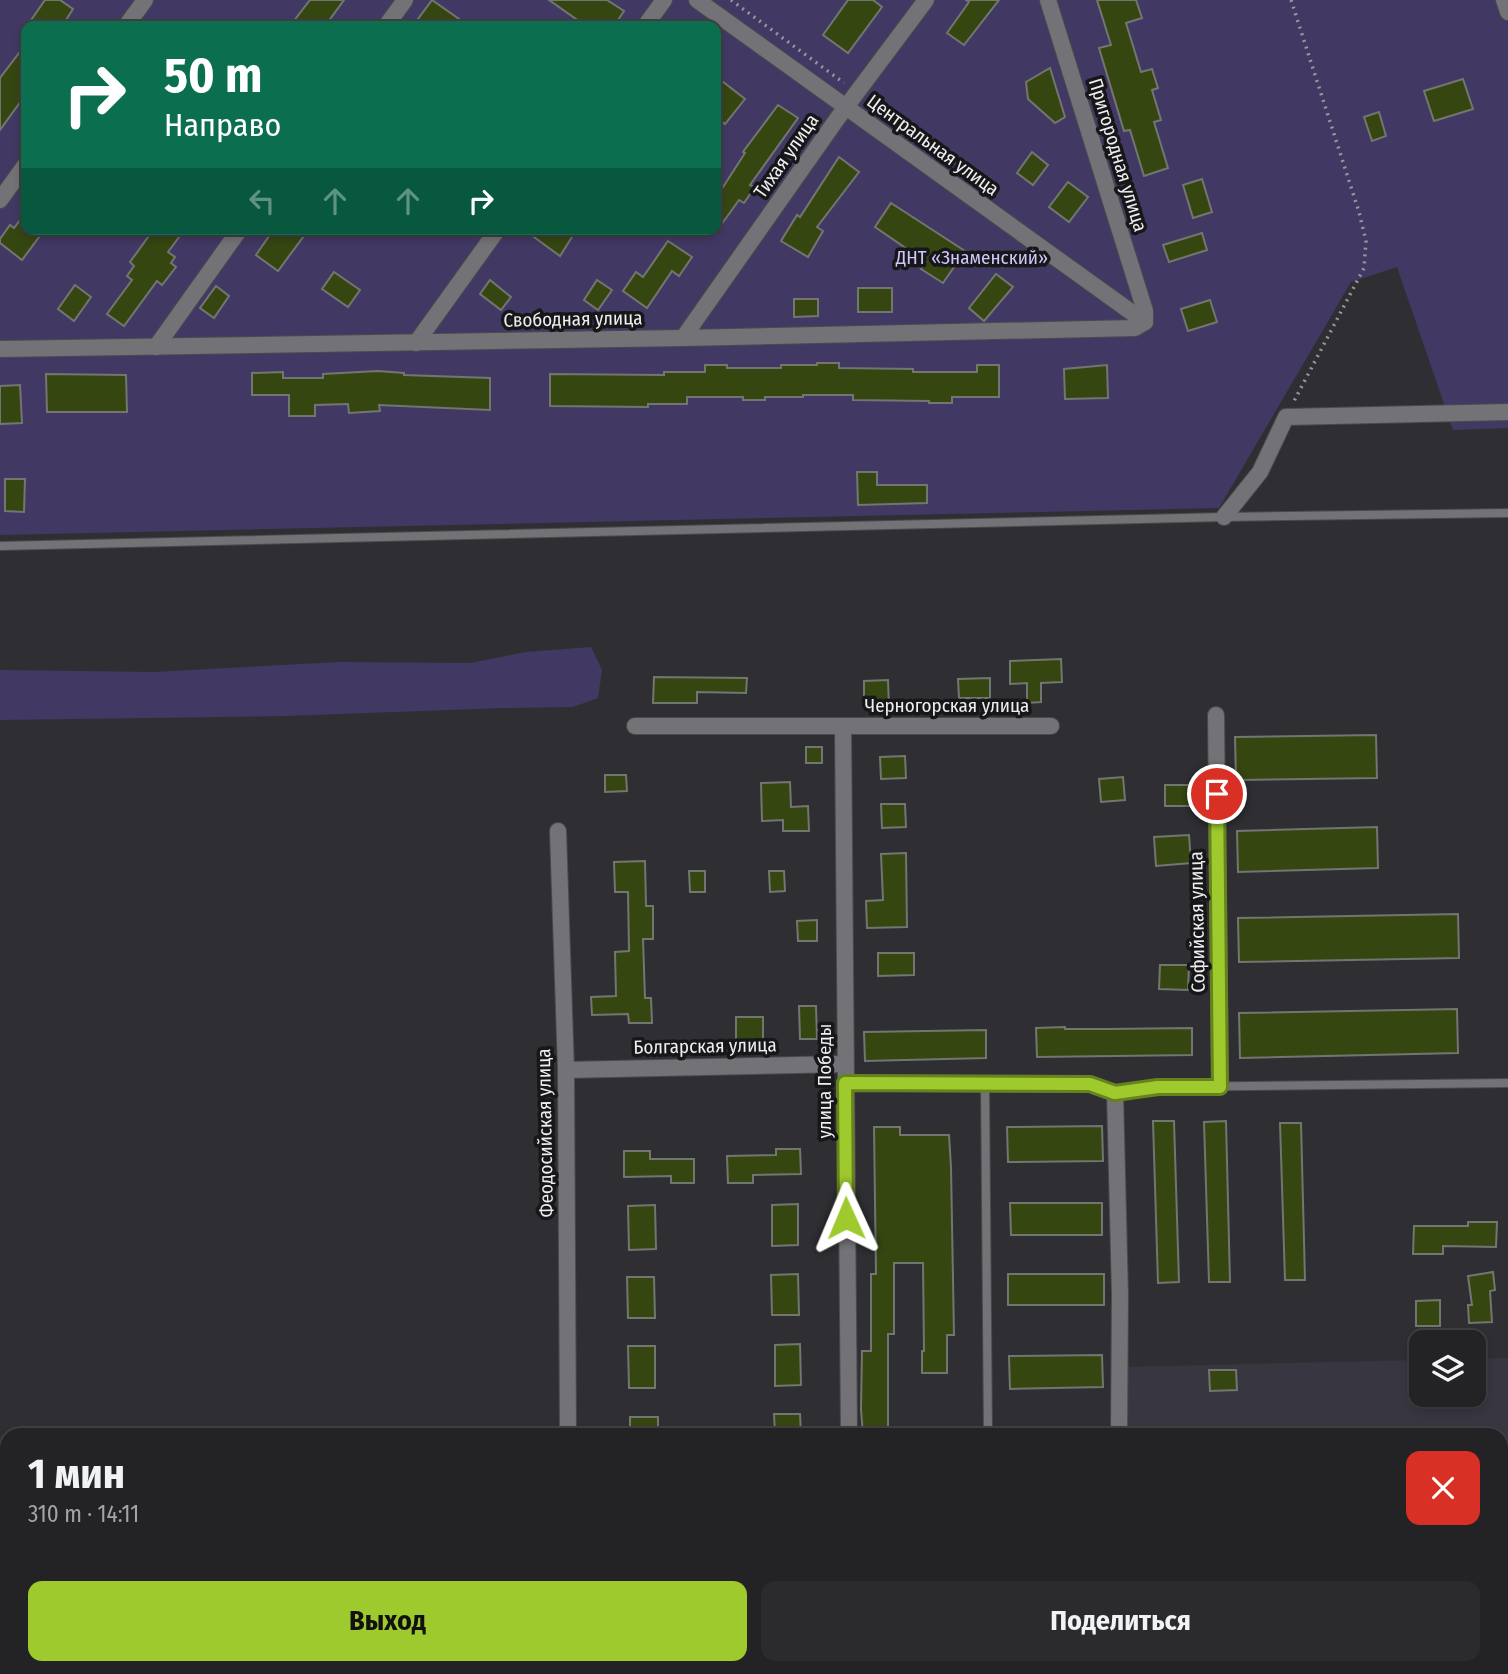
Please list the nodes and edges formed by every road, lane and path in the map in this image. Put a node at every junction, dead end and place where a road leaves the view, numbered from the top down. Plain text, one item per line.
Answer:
1 (145, 0) edge
2 (405, 0) edge
3 (664, 0) edge
4 (697, 0) edge
5 (730, 0) edge
6 (926, 0) edge
7 (1048, 0) edge
8 (1291, 0) edge
9 (1504, 0) edge
10 (1508, 12) edge
11 (130, 21) edge
12 (390, 21) edge
13 (649, 21) edge
14 (858, 92) junction
15 (846, 108) junction
16 (21, 171) edge
17 (1005, 199) dead end
18 (0, 200) edge
19 (236, 235) edge
20 (494, 235) edge
21 (1145, 322) junction
22 (683, 338) junction
23 (416, 343) junction
24 (156, 347) junction
25 (0, 349) edge
26 (1508, 412) edge
27 (1286, 417) junction
28 (1508, 513) edge
29 (1224, 517) junction
30 (0, 546) edge
31 (1216, 715) dead end
32 (635, 726) dead end
33 (843, 726) junction
34 (1051, 726) dead end
35 (558, 831) dead end
36 (845, 1063) junction
37 (566, 1070) junction
38 (845, 1083) junction
39 (985, 1083) junction
40 (1508, 1083) edge
41 (1220, 1087) junction
42 (1115, 1093) junction
43 (568, 1428) edge
44 (849, 1428) edge
45 (988, 1428) edge
46 (1119, 1428) edge

1 - 11 street
2 - 12 street
3 - 13 street
4 - 15 street, Центральная улица
5 - 14 path
6 - 14 street, Тихая улица
7 - 21 street, Пригородная улица
8 - 27 path
9 - 10 street
14 - 15 street, Тихая улица
14 - 17 path
15 - 21 street, Центральная улица
15 - 22 street, Тихая улица
16 - 18 street
19 - 24 street
20 - 23 street
21 - 22 street, Свободная улица
22 - 23 street, Свободная улица
23 - 24 street, Свободная улица
24 - 25 street, Свободная улица
26 - 27 street
27 - 29 street
28 - 29 lane
29 - 30 lane
31 - 41 street, Софийская улица
32 - 33 street, Черногорская улица
33 - 34 street, Черногорская улица
33 - 36 street, улица Победы
35 - 37 street, Феодосийская улица
36 - 37 street, Болгарская улица
36 - 38 street, улица Победы
37 - 43 street, Феодосийская улица
38 - 39 street
38 - 44 street, улица Победы
39 - 42 street
39 - 45 lane
40 - 41 lane
41 - 42 lane
42 - 46 street

